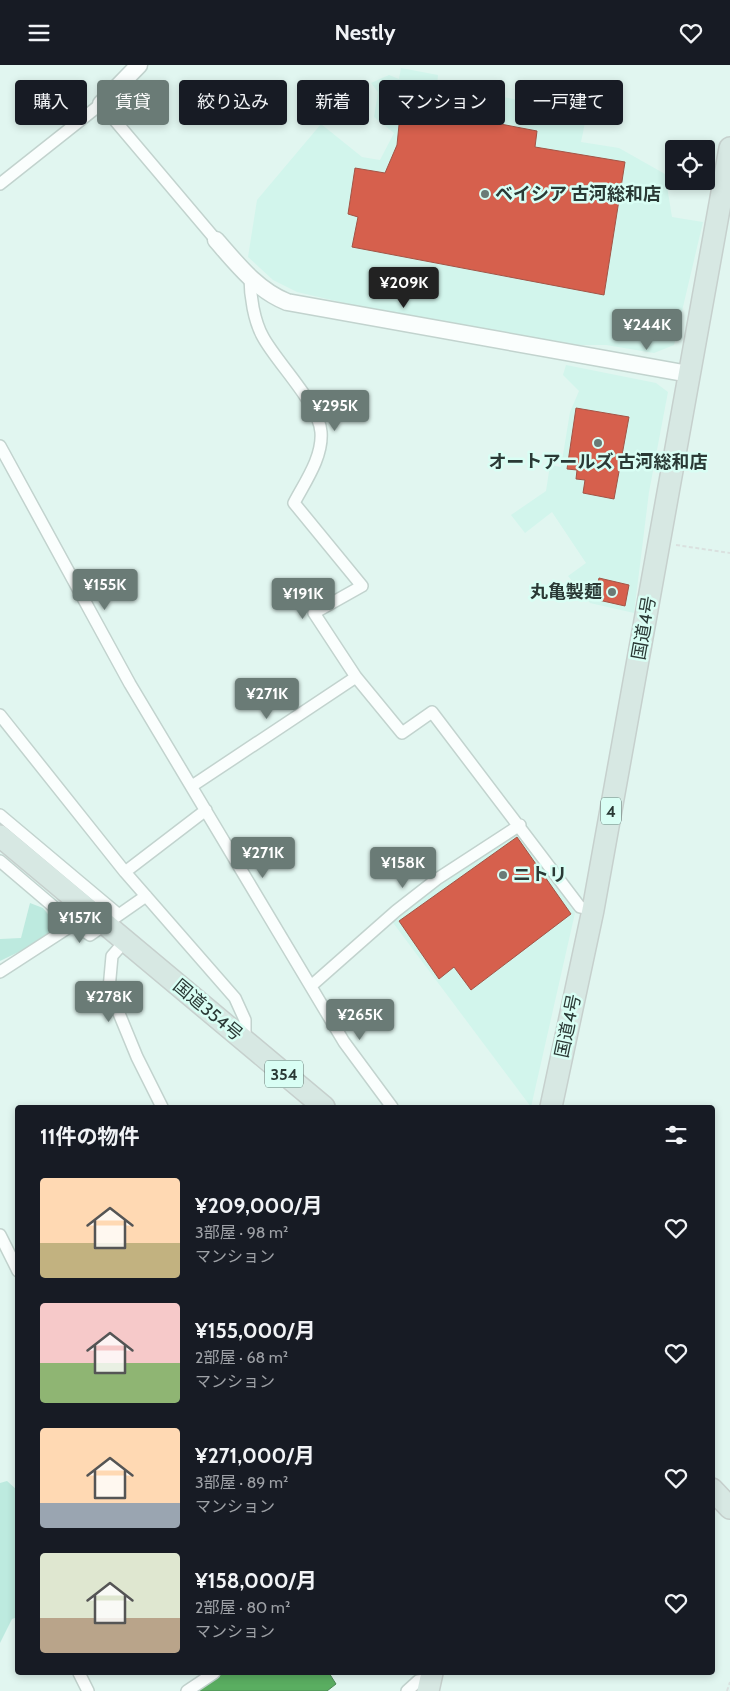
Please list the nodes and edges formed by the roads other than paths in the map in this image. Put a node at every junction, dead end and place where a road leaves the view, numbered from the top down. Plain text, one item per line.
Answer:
1 (130, 68) edge
2 (120, 80) edge
3 (97, 107) edge
4 (119, 125) edge
5 (730, 148) edge
6 (0, 184) edge
7 (216, 240) joint
8 (250, 277) junction
9 (689, 374) junction
10 (0, 446) edge
11 (356, 677) junction
12 (0, 715) edge
13 (192, 786) junction
14 (206, 809) junction
15 (0, 815) edge
16 (520, 825) junction
17 (0, 836) edge
18 (0, 861) edge
19 (125, 872) junction
20 (146, 896) junction
21 (593, 910) junction
22 (112, 919) junction
23 (74, 924) junction
24 (125, 941) junction
25 (0, 973) edge
26 (311, 986) junction
27 (245, 1041) junction
28 (161, 1105) edge
29 (322, 1105) edge
30 (391, 1105) edge
31 (551, 1105) edge
32 (0, 1235) edge
33 (15, 1265) edge
34 (715, 1492) edge
35 (730, 1508) edge
36 (80, 1675) edge
37 (211, 1675) edge
38 (430, 1681) edge
39 (88, 1691) edge
40 (187, 1691) edge
41 (407, 1691) edge

1 - 2 street
3 - 6 street
4 - 7 street
5 - 9 highway, 国道4号 / 4
7 - 8 street
8 - 9 street
8 - 11 street
9 - 21 highway, 国道4号 / 4
10 - 13 street
11 - 13 street
11 - 16 street
12 - 19 street
13 - 14 street
14 - 19 street
14 - 26 street
15 - 22 street
16 - 21 street
16 - 26 street
17 - 22 highway, 国道354号 / 354
18 - 23 street
19 - 20 street
20 - 22 street
20 - 27 street
21 - 31 highway, 国道4号 / 4
22 - 23 street
22 - 24 highway, 国道354号 / 354
23 - 25 street
24 - 27 highway, 国道354号 / 354
24 - 28 street
26 - 30 street
27 - 29 highway, 国道354号 / 354
32 - 33 street
34 - 35 highway
36 - 39 street
37 - 40 street
38 - 41 street

